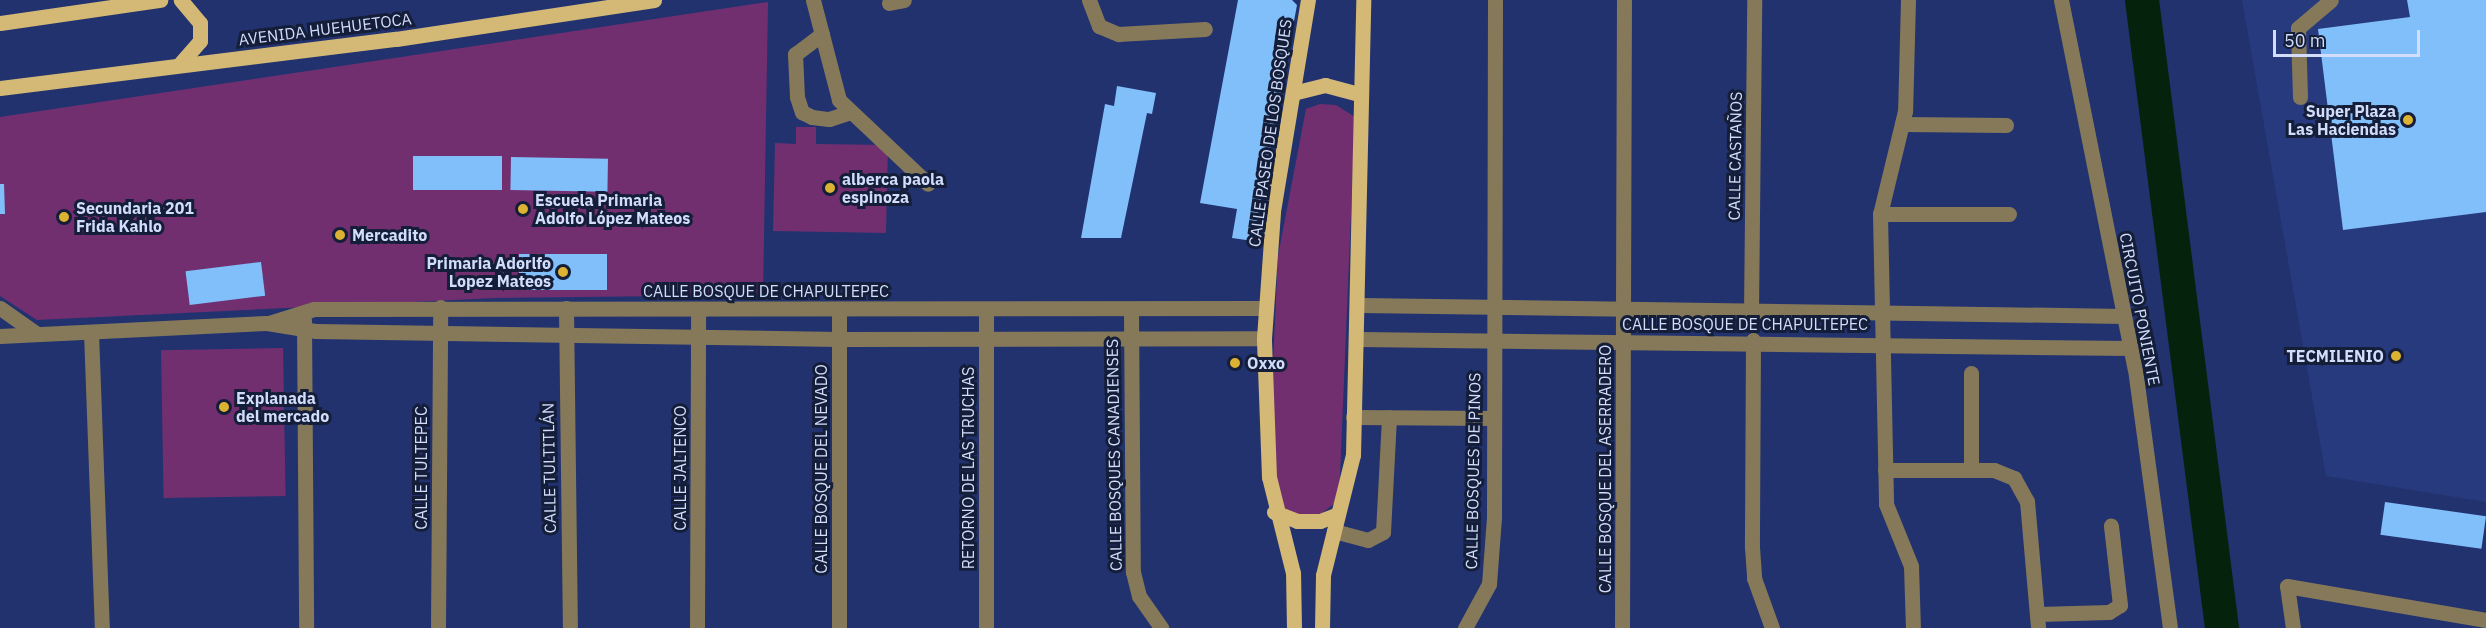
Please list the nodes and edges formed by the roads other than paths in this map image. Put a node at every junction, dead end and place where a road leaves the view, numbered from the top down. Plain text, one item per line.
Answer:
1 (160, 0) edge
2 (182, 0) edge
3 (654, 0) edge
4 (813, 0) edge
5 (1089, 0) edge
6 (1308, 0) edge
7 (1363, 0) edge
8 (1495, 0) edge
9 (1624, 0) edge
10 (1754, 0) edge
11 (1908, 0) edge
12 (2061, 0) edge
13 (2331, 0) edge
14 (0, 22) edge
15 (1205, 29) dead end
16 (822, 34) junction
17 (179, 65) junction
18 (0, 88) edge
19 (1293, 93) junction
20 (1358, 94) junction
21 (2300, 97) dead end
22 (848, 113) junction
23 (1902, 124) junction
24 (2006, 125) dead end
25 (928, 184) dead end
26 (1880, 214) junction
27 (2009, 214) dead end
28 (1360, 304) junction
29 (1, 307) edge
30 (440, 307) junction
31 (1494, 307) junction
32 (566, 308) junction
33 (1266, 308) junction
34 (698, 309) junction
35 (839, 309) junction
36 (986, 309) junction
37 (1131, 309) junction
38 (1624, 310) junction
39 (304, 311) junction
40 (1882, 311) junction
41 (1751, 312) junction
42 (2124, 316) junction
43 (267, 323) junction
44 (304, 330) junction
45 (91, 332) junction
46 (440, 332) junction
47 (37, 334) junction
48 (565, 334) junction
49 (0, 336) edge
50 (698, 337) junction
51 (986, 338) junction
52 (1264, 338) junction
53 (838, 339) junction
54 (1130, 339) junction
55 (1358, 339) junction
56 (1493, 340) junction
57 (1753, 340) junction
58 (1623, 342) junction
59 (1882, 342) junction
60 (2131, 348) junction
61 (1971, 373) dead end
62 (1353, 417) junction
63 (1389, 417) junction
64 (1492, 418) junction
65 (1885, 470) junction
66 (1971, 470) junction
67 (1274, 512) junction
68 (1338, 514) junction
69 (2111, 526) dead end
70 (1334, 531) junction
71 (2486, 620) edge
72 (2038, 621) edge
73 (102, 628) edge
74 (306, 628) edge
75 (438, 628) edge
76 (570, 628) edge
77 (697, 628) edge
78 (839, 628) edge
79 (986, 628) edge
80 (1161, 628) edge
81 (1294, 628) edge
82 (1322, 628) edge
83 (1327, 628) edge
84 (1465, 628) edge
85 (1622, 628) edge
86 (1772, 628) edge
87 (1913, 628) edge
88 (2170, 628) edge
89 (2293, 628) edge

1 - 14 main road
2 - 17 main road
3 - 17 main road, AVENIDA HUEHUETOCA
4 - 16 street
5 - 15 street
6 - 19 main road, CALLE PASEO DE LOS BOSQUES
7 - 20 main road
8 - 31 street, CALLE BOSQUES DE PINOS
9 - 38 street, CALLE BOSQUE DEL ASERRADERO
10 - 41 street, CALLE CASTAÑOS
11 - 23 street
12 - 42 street, CIRCUITO PONIENTE
13 - 21 street
16 - 22 street
16 - 22 street
17 - 18 main road, AVENIDA HUEHUETOCA
19 - 20 main road
19 - 33 main road, CALLE PASEO DE LOS BOSQUES
20 - 28 main road
22 - 25 street
23 - 24 street
23 - 26 street
26 - 27 street
26 - 40 street
28 - 31 street, CALLE BOSQUE DE CHAPULTEPEC
28 - 55 main road
29 - 47 street
30 - 32 street, CALLE BOSQUE DE CHAPULTEPEC
30 - 39 street, CALLE BOSQUE DE CHAPULTEPEC
30 - 46 street, CALLE TULTEPEC
31 - 38 street, CALLE BOSQUE DE CHAPULTEPEC
31 - 56 street, CALLE BOSQUES DE PINOS
32 - 34 street, CALLE BOSQUE DE CHAPULTEPEC
32 - 48 street, CALLE TULTITLÁN
33 - 37 street, CALLE BOSQUE DE CHAPULTEPEC
33 - 52 main road, CALLE PASEO DE LOS BOSQUES
34 - 35 street, CALLE BOSQUE DE CHAPULTEPEC
34 - 50 street, CALLE JALTENCO
35 - 36 street, CALLE BOSQUE DE CHAPULTEPEC
35 - 53 street, CALLE BOSQUE DEL NEVADO
36 - 37 street, CALLE BOSQUE DE CHAPULTEPEC
36 - 51 street, RETORNO DE LAS TRUCHAS
37 - 54 street, CALLE BOSQUES CANADIENSES
38 - 41 street, CALLE BOSQUE DE CHAPULTEPEC
38 - 58 street, CALLE BOSQUE DEL ASERRADERO
39 - 43 street, CALLE BOSQUE DE CHAPULTEPEC
39 - 44 street
40 - 41 street, CALLE BOSQUE DE CHAPULTEPEC
40 - 42 street, CALLE BOSQUE DE CHAPULTEPEC
40 - 59 street
42 - 60 street, CIRCUITO PONIENTE
43 - 44 street, CALLE BOSQUE DE CHAPULTEPEC
43 - 45 street, CALLE BOSQUE DE CHAPULTEPEC
44 - 46 street, CALLE BOSQUE DE CHAPULTEPEC
44 - 74 street
45 - 47 street, CALLE BOSQUE DE CHAPULTEPEC
45 - 73 street
46 - 48 street, CALLE BOSQUE DE CHAPULTEPEC
46 - 75 street, CALLE TULTEPEC
47 - 49 street, CALLE BOSQUE DE CHAPULTEPEC
48 - 50 street, CALLE BOSQUE DE CHAPULTEPEC
48 - 76 street, CALLE TULTITLÁN
50 - 53 street, CALLE BOSQUE DE CHAPULTEPEC
50 - 77 street, CALLE JALTENCO
51 - 53 street, CALLE BOSQUE DE CHAPULTEPEC
51 - 54 street, CALLE BOSQUE DE CHAPULTEPEC
51 - 79 street, RETORNO DE LAS TRUCHAS
52 - 54 street, CALLE BOSQUE DE CHAPULTEPEC
52 - 67 main road, CALLE PASEO DE LOS BOSQUES
53 - 78 street, CALLE BOSQUE DEL NEVADO
54 - 80 street, CALLE BOSQUES CANADIENSES
55 - 56 street, CALLE BOSQUE DE CHAPULTEPEC
55 - 62 main road
56 - 58 street, CALLE BOSQUE DE CHAPULTEPEC
56 - 64 street, CALLE BOSQUES DE PINOS
57 - 58 street, CALLE BOSQUE DE CHAPULTEPEC
57 - 59 street, CALLE BOSQUE DE CHAPULTEPEC
57 - 86 street
58 - 85 street, CALLE BOSQUE DEL ASERRADERO
59 - 60 street, CALLE BOSQUE DE CHAPULTEPEC
59 - 65 street
60 - 88 street, CIRCUITO PONIENTE
61 - 66 street
62 - 63 street
62 - 68 main road
63 - 64 street
63 - 70 street
64 - 84 street, CALLE BOSQUES DE PINOS
65 - 66 street
65 - 87 street
66 - 72 street
67 - 68 main road
67 - 81 main road, CALLE PASEO DE LOS BOSQUES
68 - 70 main road
69 - 72 street
70 - 82 main road
71 - 89 street
82 - 83 street

